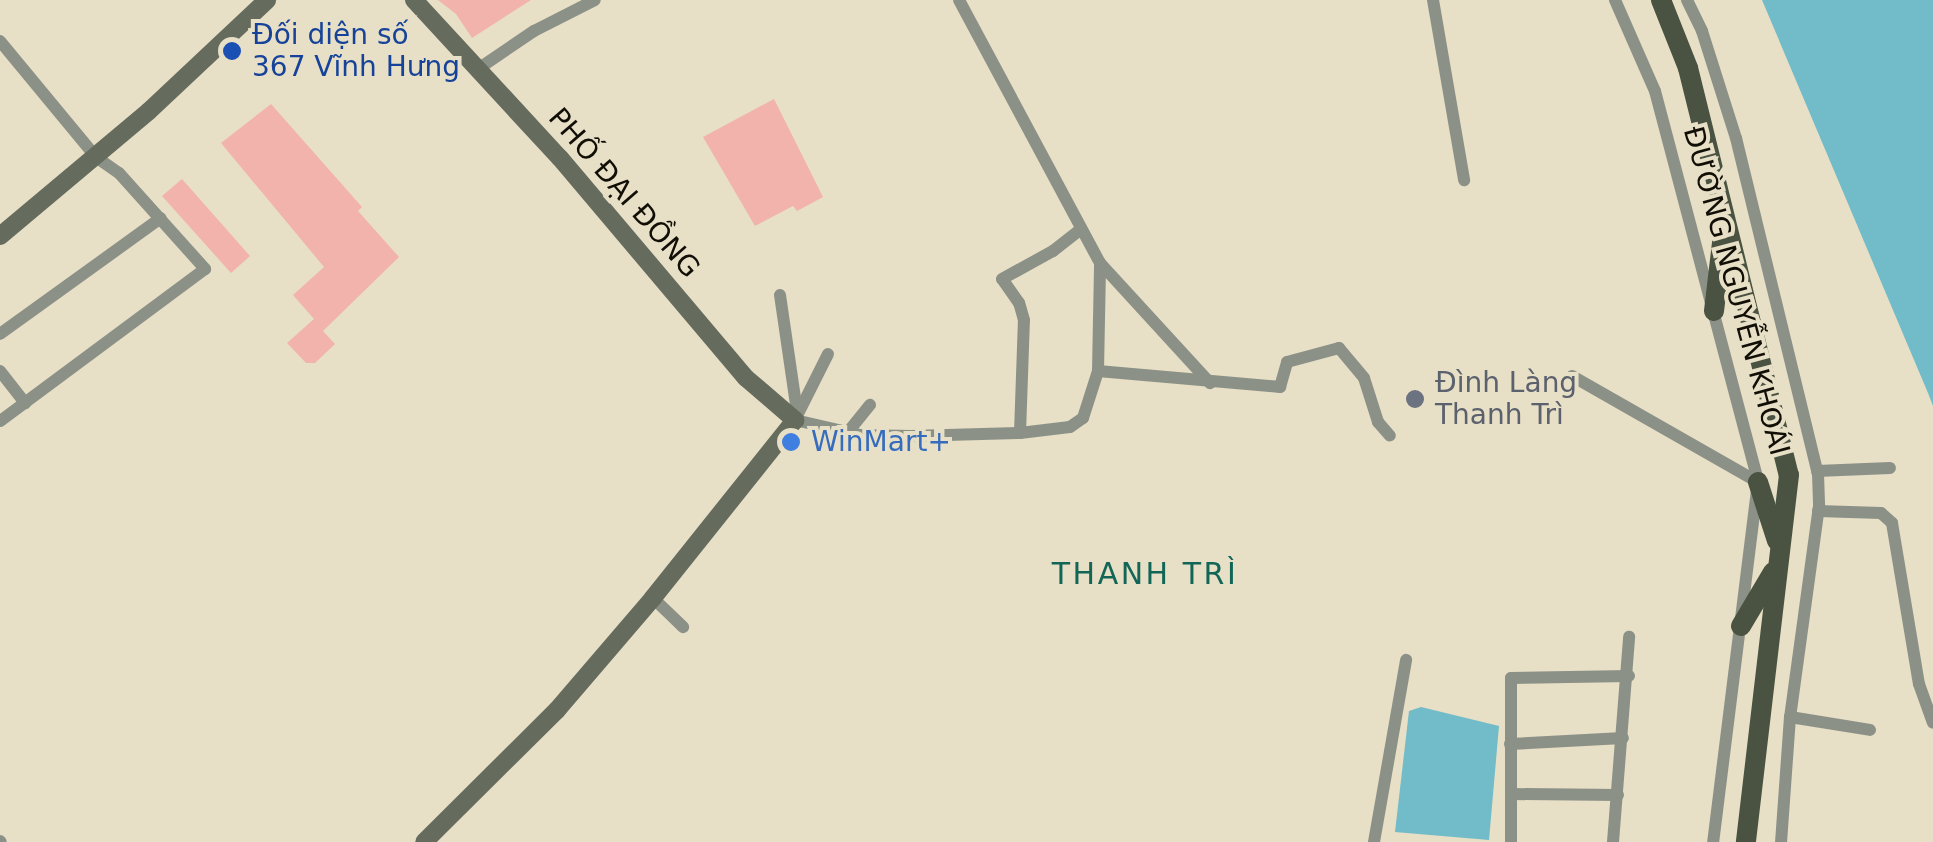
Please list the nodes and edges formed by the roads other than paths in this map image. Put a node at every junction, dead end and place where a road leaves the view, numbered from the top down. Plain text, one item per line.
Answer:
1 (414, 0) edge
2 (595, 0) edge
3 (959, 0) edge
4 (1433, 0) edge
5 (1615, 0) edge
6 (1662, 0) edge
7 (1687, 0) edge
8 (264, 1) edge
9 (0, 41) edge
10 (478, 69) junction
11 (96, 158) junction
12 (1464, 180) dead end
13 (160, 218) junction
14 (1725, 218) junction
15 (1081, 228) junction
16 (0, 236) edge
17 (1100, 263) junction
18 (780, 295) dead end
19 (1714, 312) junction
20 (0, 334) edge
21 (828, 354) dead end
22 (0, 371) edge
23 (1098, 372) junction
24 (1572, 376) dead end
25 (1210, 383) junction
26 (26, 402) junction
27 (870, 405) dead end
28 (796, 417) junction
29 (0, 421) edge
30 (848, 432) junction
31 (1020, 432) junction
32 (1390, 436) dead end
33 (1890, 468) dead end
34 (1817, 471) junction
35 (1758, 482) junction
36 (1818, 511) junction
37 (1778, 557) junction
38 (653, 598) junction
39 (1741, 626) junction
40 (683, 627) dead end
41 (1629, 637) dead end
42 (1406, 660) dead end
43 (1629, 676) junction
44 (1790, 717) junction
45 (1933, 723) edge
46 (1870, 730) dead end
47 (1623, 738) junction
48 (1510, 744) junction
49 (1511, 794) junction
50 (1618, 795) junction
51 (424, 842) edge
52 (1374, 842) edge
53 (1511, 842) edge
54 (1614, 842) edge
55 (1713, 842) edge
56 (1746, 842) edge
57 (1781, 842) edge

1 - 10 street, PHỐ ĐẠI ĐỒNG
2 - 10 street
3 - 15 street
4 - 12 street
5 - 19 street, ĐƯỜNG NGUYỄN KHOÁI
6 - 14 main road, ĐƯỜNG NGUYỄN KHOÁI
7 - 34 street, ĐƯỜNG NGUYỄN KHOÁI
8 - 11 street
9 - 11 street
10 - 28 street, PHỐ ĐẠI ĐỒNG
11 - 13 street
11 - 16 street
13 - 20 street
13 - 26 street
14 - 19 main road
14 - 37 main road, ĐƯỜNG NGUYỄN KHOÁI
15 - 17 street
15 - 31 street
17 - 23 street
17 - 25 street
18 - 28 street
19 - 35 street, ĐƯỜNG NGUYỄN KHOÁI
21 - 28 street
22 - 26 street
23 - 25 street
23 - 31 street, PHỐ ĐẠI ĐỒNG
24 - 35 street
25 - 32 street
26 - 29 street
27 - 30 street
28 - 30 street, PHỐ ĐẠI ĐỒNG
28 - 38 street
30 - 31 street, PHỐ ĐẠI ĐỒNG
33 - 34 street
34 - 36 street, ĐƯỜNG NGUYỄN KHOÁI
35 - 37 main road
35 - 39 street, ĐƯỜNG NGUYỄN KHOÁI
36 - 44 street, ĐƯỜNG NGUYỄN KHOÁI
36 - 45 street
37 - 39 main road
37 - 56 main road, ĐƯỜNG NGUYỄN KHOÁI
38 - 40 street
38 - 51 street
39 - 55 street, ĐƯỜNG NGUYỄN KHOÁI
41 - 43 street
42 - 52 street
43 - 47 street
43 - 48 street
44 - 46 street
44 - 57 street, ĐƯỜNG NGUYỄN KHOÁI
47 - 48 street
47 - 50 street
48 - 49 street
49 - 50 street
49 - 53 street
50 - 54 street

